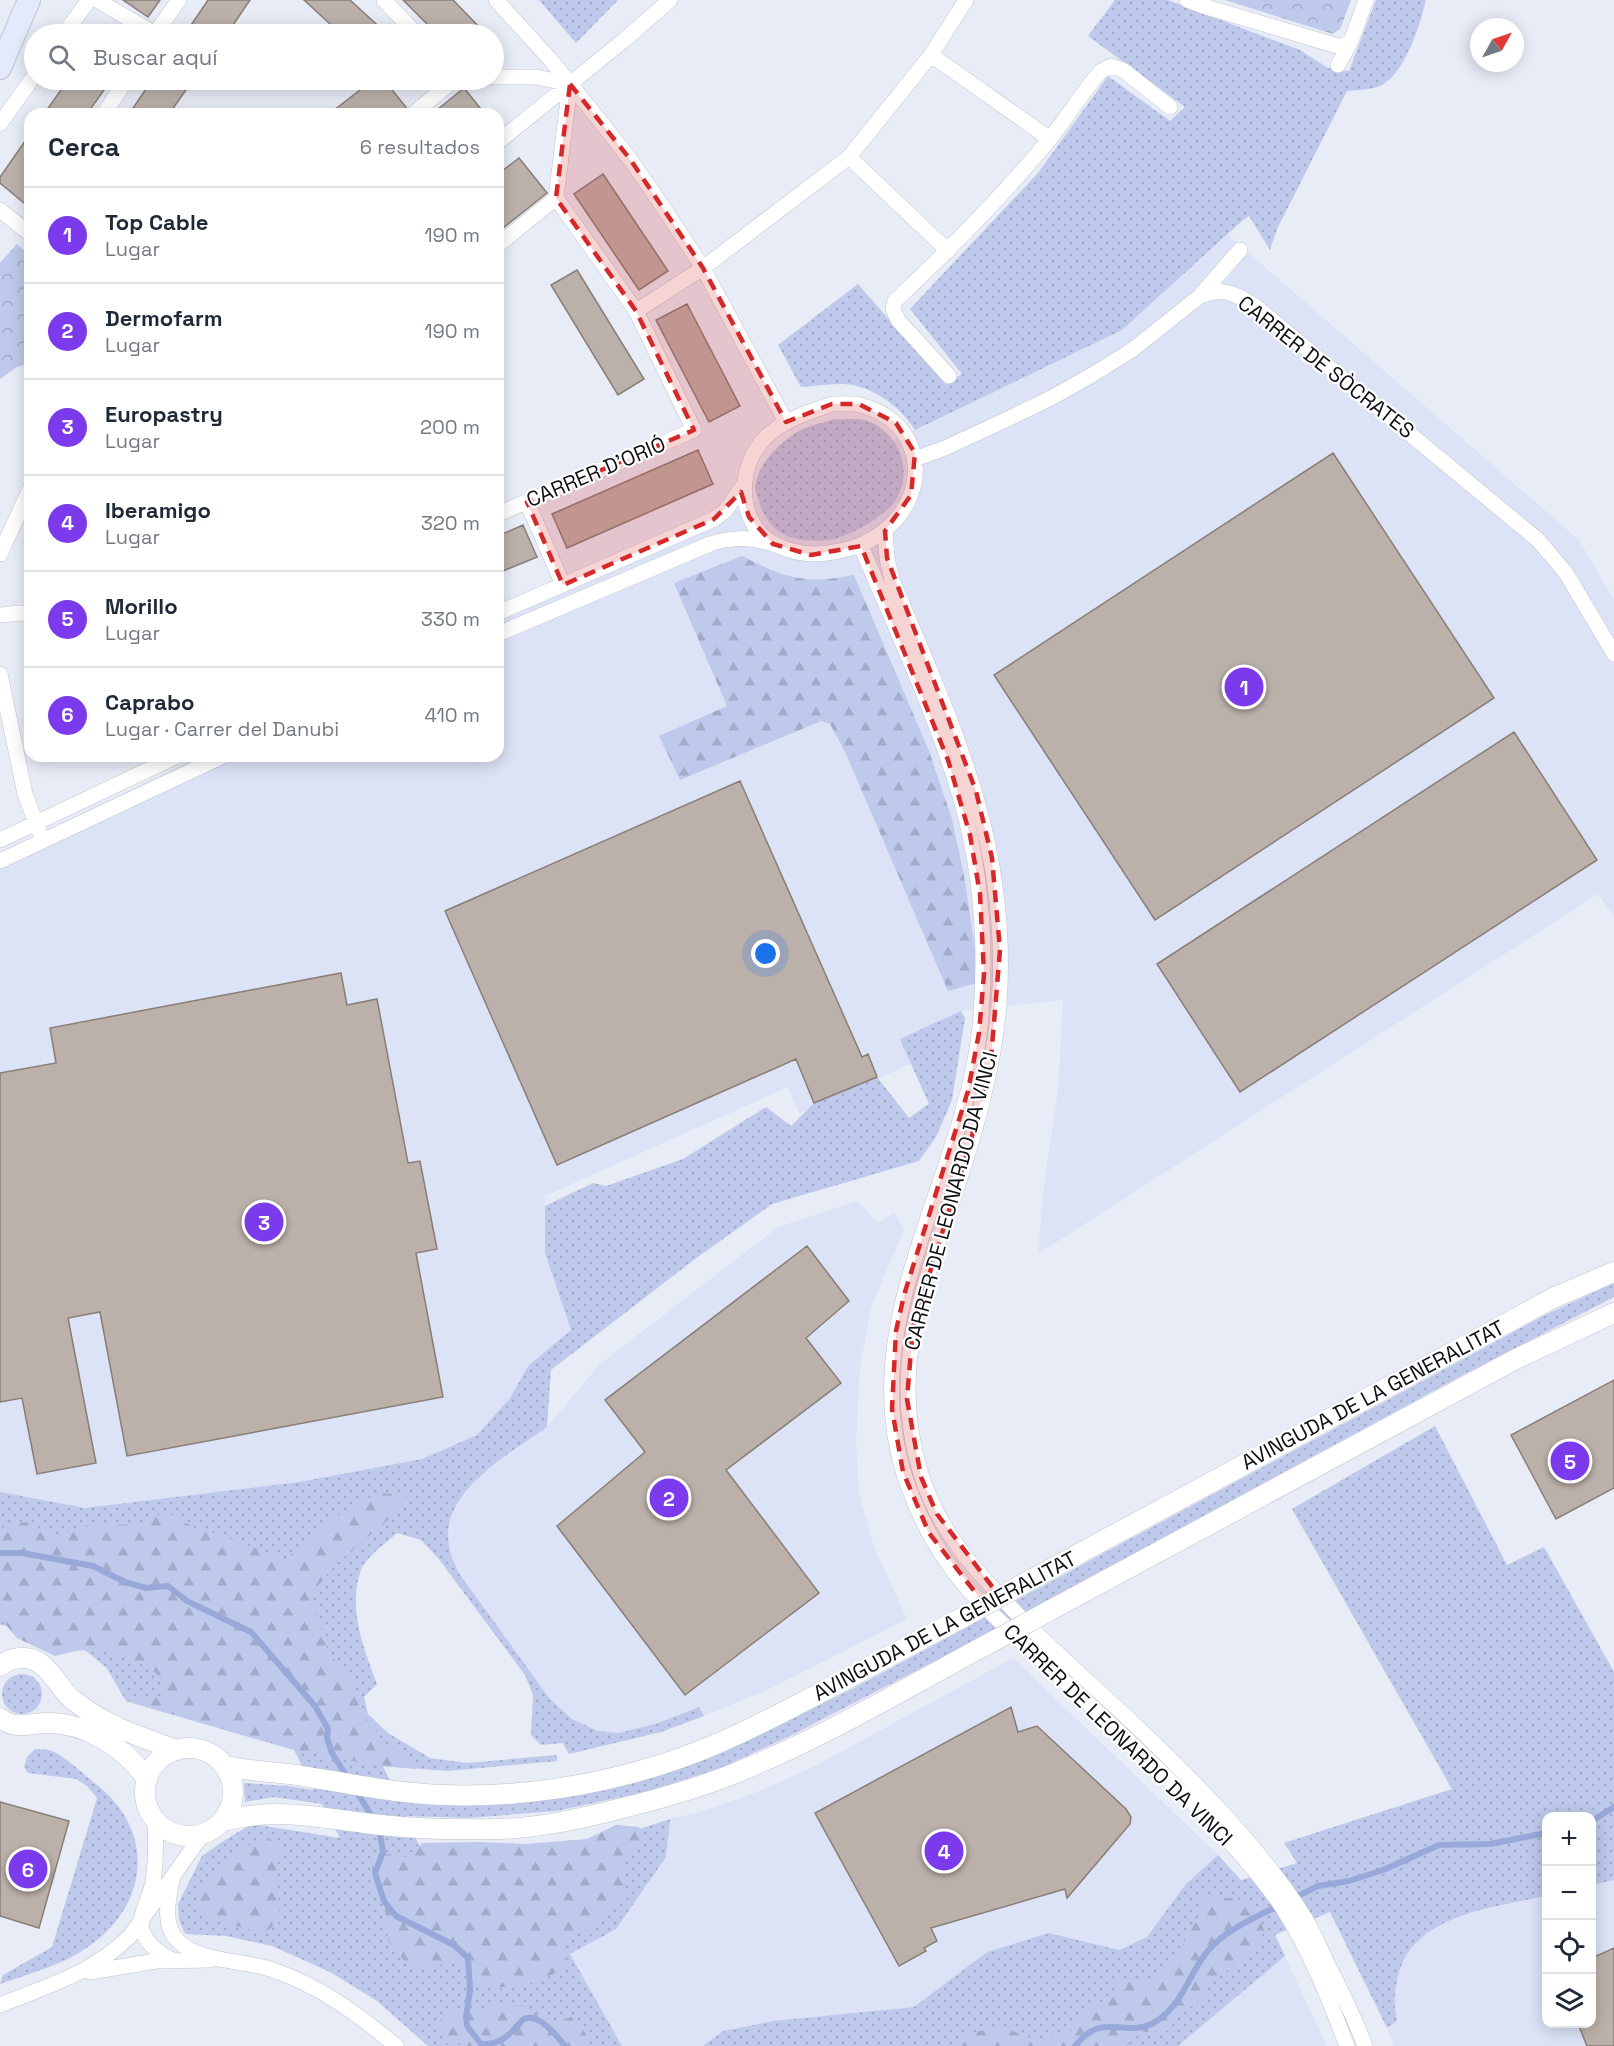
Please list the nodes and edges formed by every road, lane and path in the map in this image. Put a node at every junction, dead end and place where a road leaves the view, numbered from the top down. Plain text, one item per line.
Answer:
1 (29, 0) edge
2 (89, 0) edge
3 (97, 0) edge
4 (179, 0) edge
5 (384, 0) edge
6 (496, 0) edge
7 (670, 0) edge
8 (966, 0) edge
9 (1187, 0) edge
10 (1366, 0) edge
11 (71, 24) edge
12 (138, 24) edge
13 (162, 24) edge
14 (407, 24) edge
15 (1351, 41) junction
16 (931, 56) junction
17 (1338, 64) dead end
18 (0, 68) edge
19 (504, 77) edge
20 (570, 84) junction
21 (24, 90) edge
22 (120, 90) edge
23 (442, 90) edge
24 (1170, 107) dead end
25 (108, 108) edge
26 (420, 108) edge
27 (0, 124) edge
28 (504, 137) edge
29 (1050, 139) junction
30 (849, 157) junction
31 (556, 198) junction
32 (0, 210) edge
33 (24, 229) edge
34 (504, 240) edge
35 (1240, 250) dead end
36 (948, 251) junction
37 (703, 268) junction
38 (1200, 296) junction
39 (636, 311) junction
40 (949, 376) dead end
41 (786, 422) junction
42 (915, 459) junction
43 (744, 484) junction
44 (24, 502) edge
45 (527, 502) junction
46 (504, 512) edge
47 (885, 531) junction
48 (773, 544) junction
49 (861, 546) junction
50 (0, 554) edge
51 (562, 585) junction
52 (504, 610) edge
53 (24, 614) edge
54 (0, 615) edge
55 (504, 631) edge
56 (1614, 654) edge
57 (0, 674) edge
58 (164, 762) edge
59 (210, 762) edge
60 (35, 824) junction
61 (0, 840) edge
62 (43, 841) junction
63 (0, 861) edge
64 (1614, 1272) edge
65 (1614, 1313) edge
66 (3, 1661) edge
67 (0, 1718) edge
68 (177, 1750) junction
69 (225, 1766) junction
70 (147, 1780) junction
71 (155, 1821) junction
72 (223, 1821) junction
73 (203, 1834) junction
74 (1258, 1867) junction
75 (173, 1876) junction
76 (141, 1921) junction
77 (1300, 1924) junction
78 (172, 1960) junction
79 (236, 1961) junction
80 (78, 1974) junction
81 (0, 2005) edge
82 (396, 2046) edge
83 (1347, 2046) edge
84 (1365, 2046) edge

1 - 18 main road
2 - 11 street
3 - 12 street
4 - 13 street
5 - 14 street
6 - 20 street
7 - 20 street
8 - 16 street
9 - 15 street
10 - 15 street
15 - 17 street
16 - 29 street
16 - 30 street
19 - 20 street
20 - 28 street
20 - 31 street
20 - 37 street
21 - 27 street
22 - 25 street
23 - 26 street
24 - 29 street
29 - 36 street
30 - 36 street
30 - 37 street
31 - 34 street
31 - 39 street
32 - 33 street
35 - 38 street
36 - 40 street
37 - 39 street
37 - 41 street
38 - 42 street, CARRER DE SÒCRATES
38 - 56 street, CARRER DE SÒCRATES
39 - 45 street, CARRER D'ORIÓ
41 - 42 street
41 - 43 street
42 - 47 street
43 - 48 street
43 - 51 street
44 - 50 street
45 - 46 street, CARRER D'ORIÓ
45 - 51 street
47 - 49 street
47 - 74 street, CARRER DE LEONARDO DA VINCI
48 - 49 street
48 - 55 street
49 - 74 street, CARRER DE LEONARDO DA VINCI
51 - 52 street
53 - 54 street
57 - 60 street
58 - 60 street
59 - 62 street
60 - 61 street
60 - 62 street
62 - 63 street
64 - 69 street, AVINGUDA DE LA GENERALITAT, bridge
65 - 72 street, AVINGUDA DE LA GENERALITAT, bridge
66 - 68 street
67 - 70 street
68 - 69 street
68 - 70 street
69 - 72 street
70 - 71 street
71 - 73 street
71 - 76 street
72 - 73 street
73 - 75 street
74 - 77 street, CARRER DE LEONARDO DA VINCI
75 - 76 street
75 - 79 street
76 - 78 street
76 - 80 street
77 - 83 street
77 - 84 street
78 - 79 street
78 - 80 street
79 - 82 street
80 - 81 street

